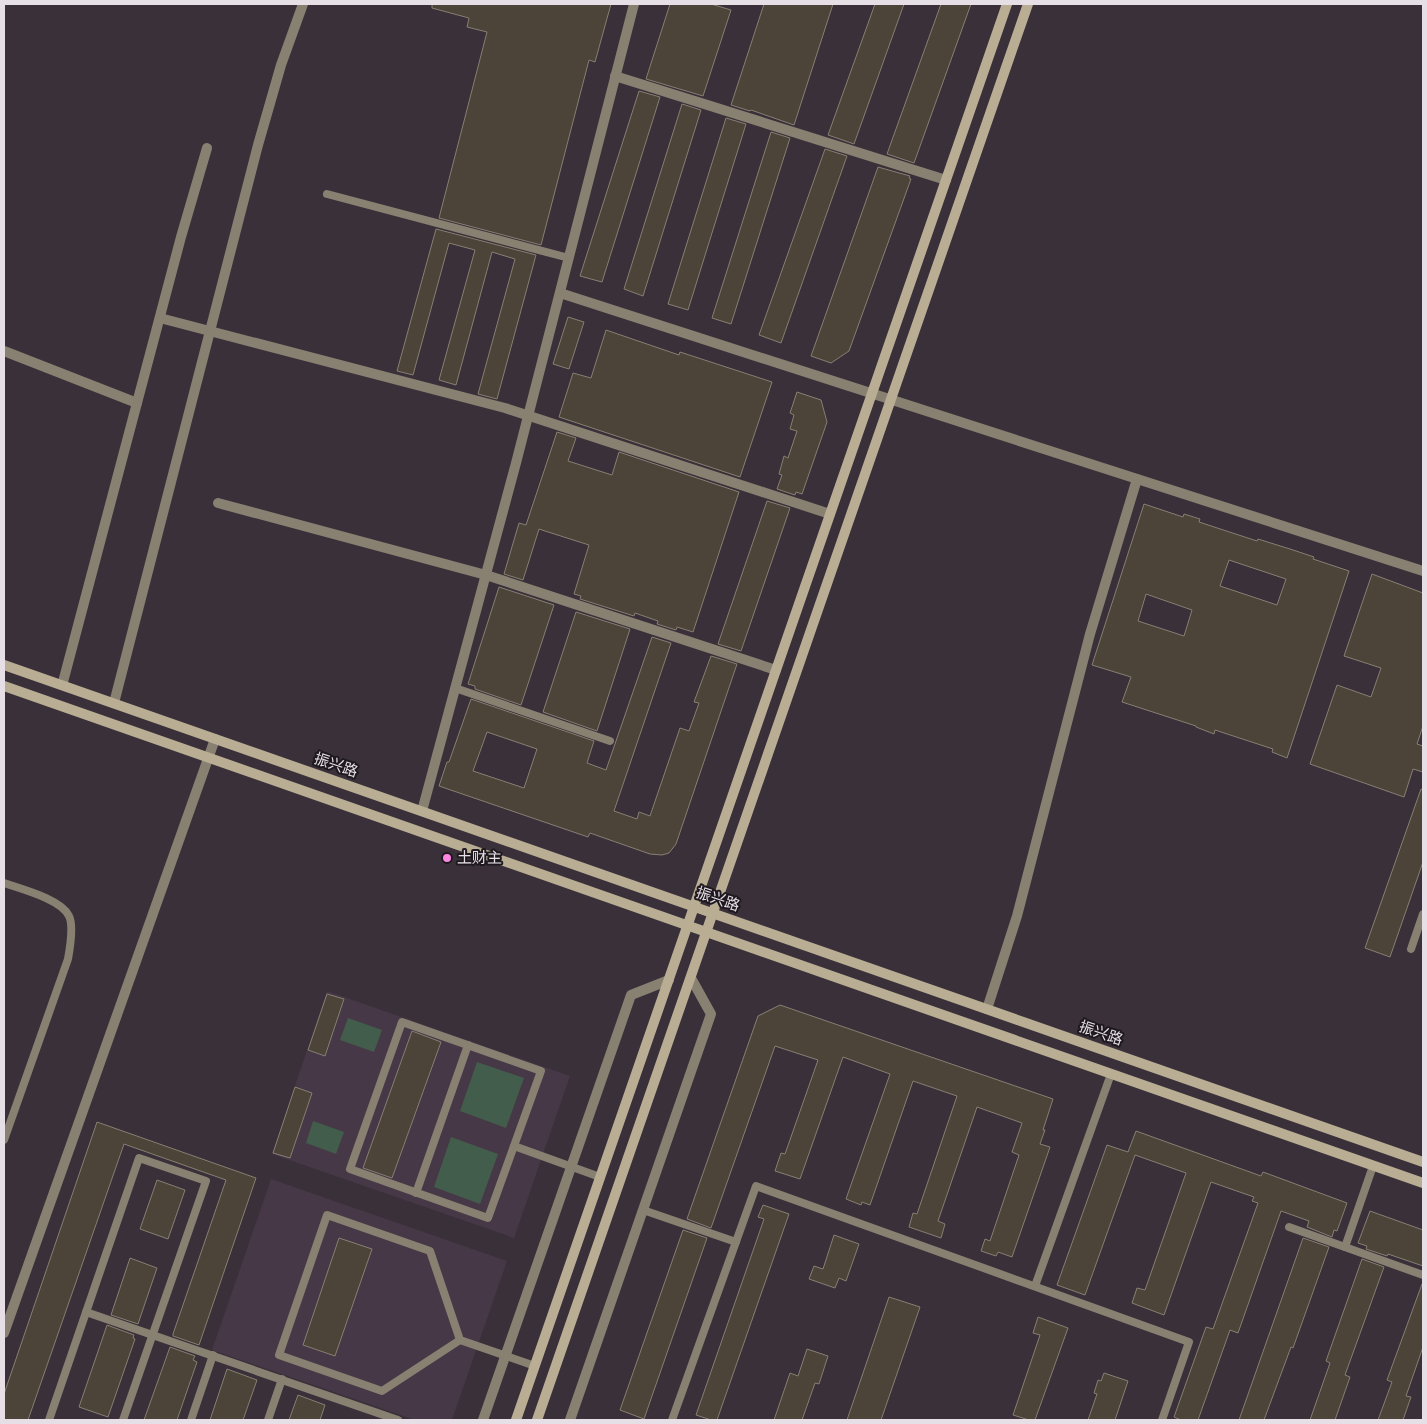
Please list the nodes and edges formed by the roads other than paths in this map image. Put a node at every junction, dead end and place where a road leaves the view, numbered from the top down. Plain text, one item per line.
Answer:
1 (303, 4) edge
2 (634, 4) edge
3 (1007, 4) edge
4 (1028, 4) edge
5 (615, 76) junction
6 (207, 148) dead end
7 (946, 180) junction
8 (327, 194) dead end
9 (568, 258) junction
10 (560, 293) junction
11 (160, 318) junction
12 (210, 331) junction
13 (4, 351) edge
14 (872, 394) junction
15 (891, 400) junction
16 (137, 403) junction
17 (528, 415) junction
18 (1137, 480) junction
19 (218, 503) dead end
20 (830, 514) junction
21 (1423, 572) edge
22 (486, 575) junction
23 (4, 664) edge
24 (776, 670) junction
25 (62, 682) dead end
26 (4, 686) edge
27 (455, 688) junction
28 (114, 703) junction
29 (215, 739) junction
30 (610, 741) dead end
31 (208, 758) junction
32 (422, 811) junction
33 (4, 883) edge
34 (694, 906) junction
35 (713, 913) junction
36 (1423, 914) edge
37 (688, 926) junction
38 (706, 932) junction
39 (1411, 948) dead end
40 (690, 978) junction
41 (668, 980) junction
42 (987, 1009) junction
43 (468, 1045) junction
44 (1111, 1074) junction
45 (4, 1140) edge
46 (514, 1146) junction
47 (1423, 1162) edge
48 (571, 1166) junction
49 (1373, 1166) junction
50 (600, 1177) junction
51 (1423, 1183) edge
52 (416, 1192) junction
53 (643, 1210) junction
54 (1289, 1227) dead end
55 (736, 1242) junction
56 (1345, 1247) junction
57 (1423, 1275) edge
58 (1035, 1286) junction
59 (86, 1312) junction
60 (4, 1333) edge
61 (153, 1334) junction
62 (460, 1340) junction
63 (213, 1355) junction
64 (506, 1356) junction
65 (535, 1366) junction
66 (282, 1379) junction
67 (49, 1420) edge
68 (123, 1420) edge
69 (191, 1420) edge
70 (268, 1420) edge
71 (398, 1420) edge
72 (483, 1420) edge
73 (516, 1420) edge
74 (537, 1420) edge
75 (570, 1420) edge
76 (672, 1420) edge
77 (1162, 1420) edge

1 - 12 street
2 - 5 street
3 - 7 street
4 - 15 street
5 - 7 street
5 - 9 street
6 - 11 street
7 - 14 street
8 - 9 lane
9 - 10 street
10 - 14 street
10 - 17 street
11 - 12 street
11 - 16 street
12 - 17 street
12 - 28 street
13 - 16 street
14 - 15 street
14 - 20 street
15 - 18 street
15 - 35 street
16 - 25 street
17 - 20 street
17 - 22 street
18 - 21 street
18 - 42 street
19 - 22 street
20 - 24 street
22 - 24 street
22 - 27 street
23 - 28 street, 振兴路
24 - 34 street
26 - 31 street
27 - 30 lane
27 - 32 street
28 - 29 street, 振兴路
29 - 31 street
29 - 32 street, 振兴路
31 - 37 street
31 - 60 street
32 - 34 street, 振兴路
33 - 45 lane
34 - 35 street, 振兴路
34 - 37 street
35 - 38 street
35 - 42 street, 振兴路
36 - 39 lane
37 - 38 street
37 - 41 street
38 - 40 street
38 - 44 street
40 - 53 street
40 - 74 street
41 - 48 street
41 - 50 street
42 - 47 street, 振兴路
43 - 46 lane
43 - 52 lane
43 - 52 lane
44 - 49 street
44 - 58 lane
46 - 48 lane
46 - 52 lane
48 - 50 lane
48 - 64 street
49 - 51 street
49 - 56 lane
50 - 65 street
53 - 55 lane
53 - 75 street
54 - 56 lane
55 - 58 lane
55 - 76 lane
56 - 57 lane
58 - 77 lane
59 - 61 lane
59 - 61 lane
59 - 67 lane
61 - 63 lane
61 - 68 lane
62 - 62 lane
62 - 64 lane
63 - 66 lane
63 - 69 lane
64 - 65 lane
64 - 72 street
65 - 73 street
66 - 70 lane
66 - 71 lane

